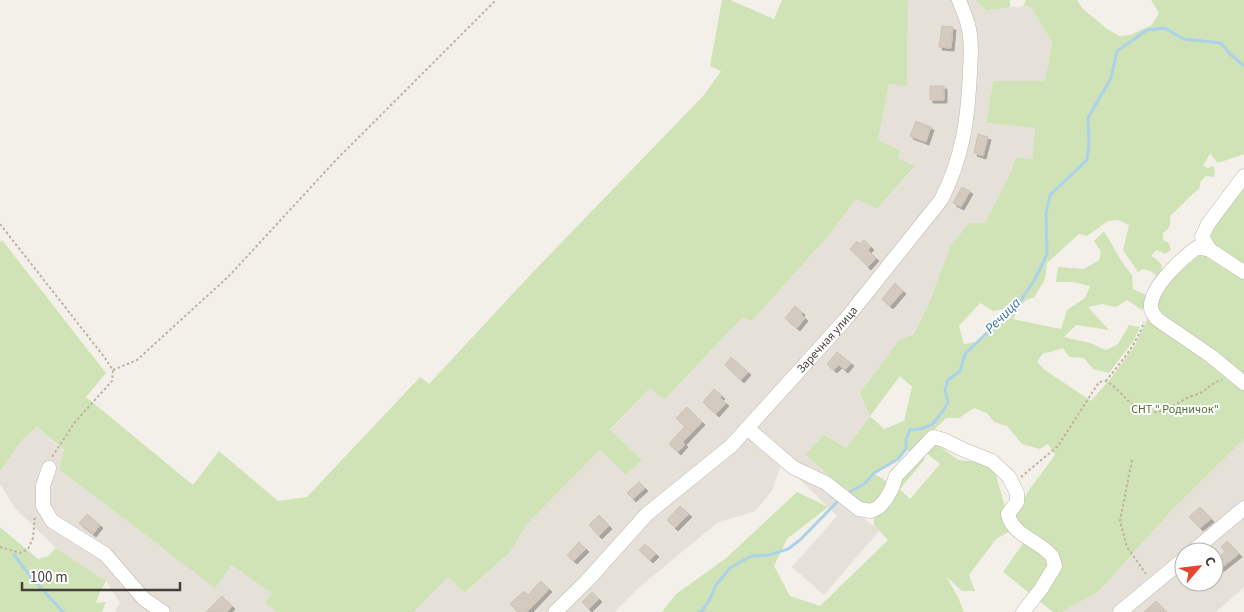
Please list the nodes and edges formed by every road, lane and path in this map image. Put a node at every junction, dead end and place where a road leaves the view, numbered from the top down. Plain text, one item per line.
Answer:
1 (496, 0) edge
2 (959, 0) edge
3 (1244, 176) edge
4 (0, 224) edge
5 (1210, 250) junction
6 (1244, 272) edge
7 (1155, 316) junction
8 (113, 370) junction
9 (1106, 381) junction
10 (1244, 383) edge
11 (747, 428) junction
12 (1132, 460) dead end
13 (49, 468) joint
14 (1017, 493) junction
15 (43, 506) junction
16 (1244, 508) edge
17 (1204, 542) edge
18 (0, 547) edge
19 (1174, 567) edge
20 (1154, 583) junction
21 (163, 612) edge
22 (555, 612) edge
23 (1023, 612) edge
24 (1120, 612) edge

1 - 8 path
2 - 11 street, Заречная улица
3 - 5 street
4 - 8 path
5 - 6 street
5 - 7 street
7 - 9 path
7 - 10 street
8 - 13 path
9 - 10 path
9 - 14 path
11 - 14 street
11 - 22 street, Заречная улица
12 - 20 path
13 - 15 street
14 - 23 street
15 - 18 path
15 - 21 street
16 - 17 street
19 - 20 street
20 - 24 street

